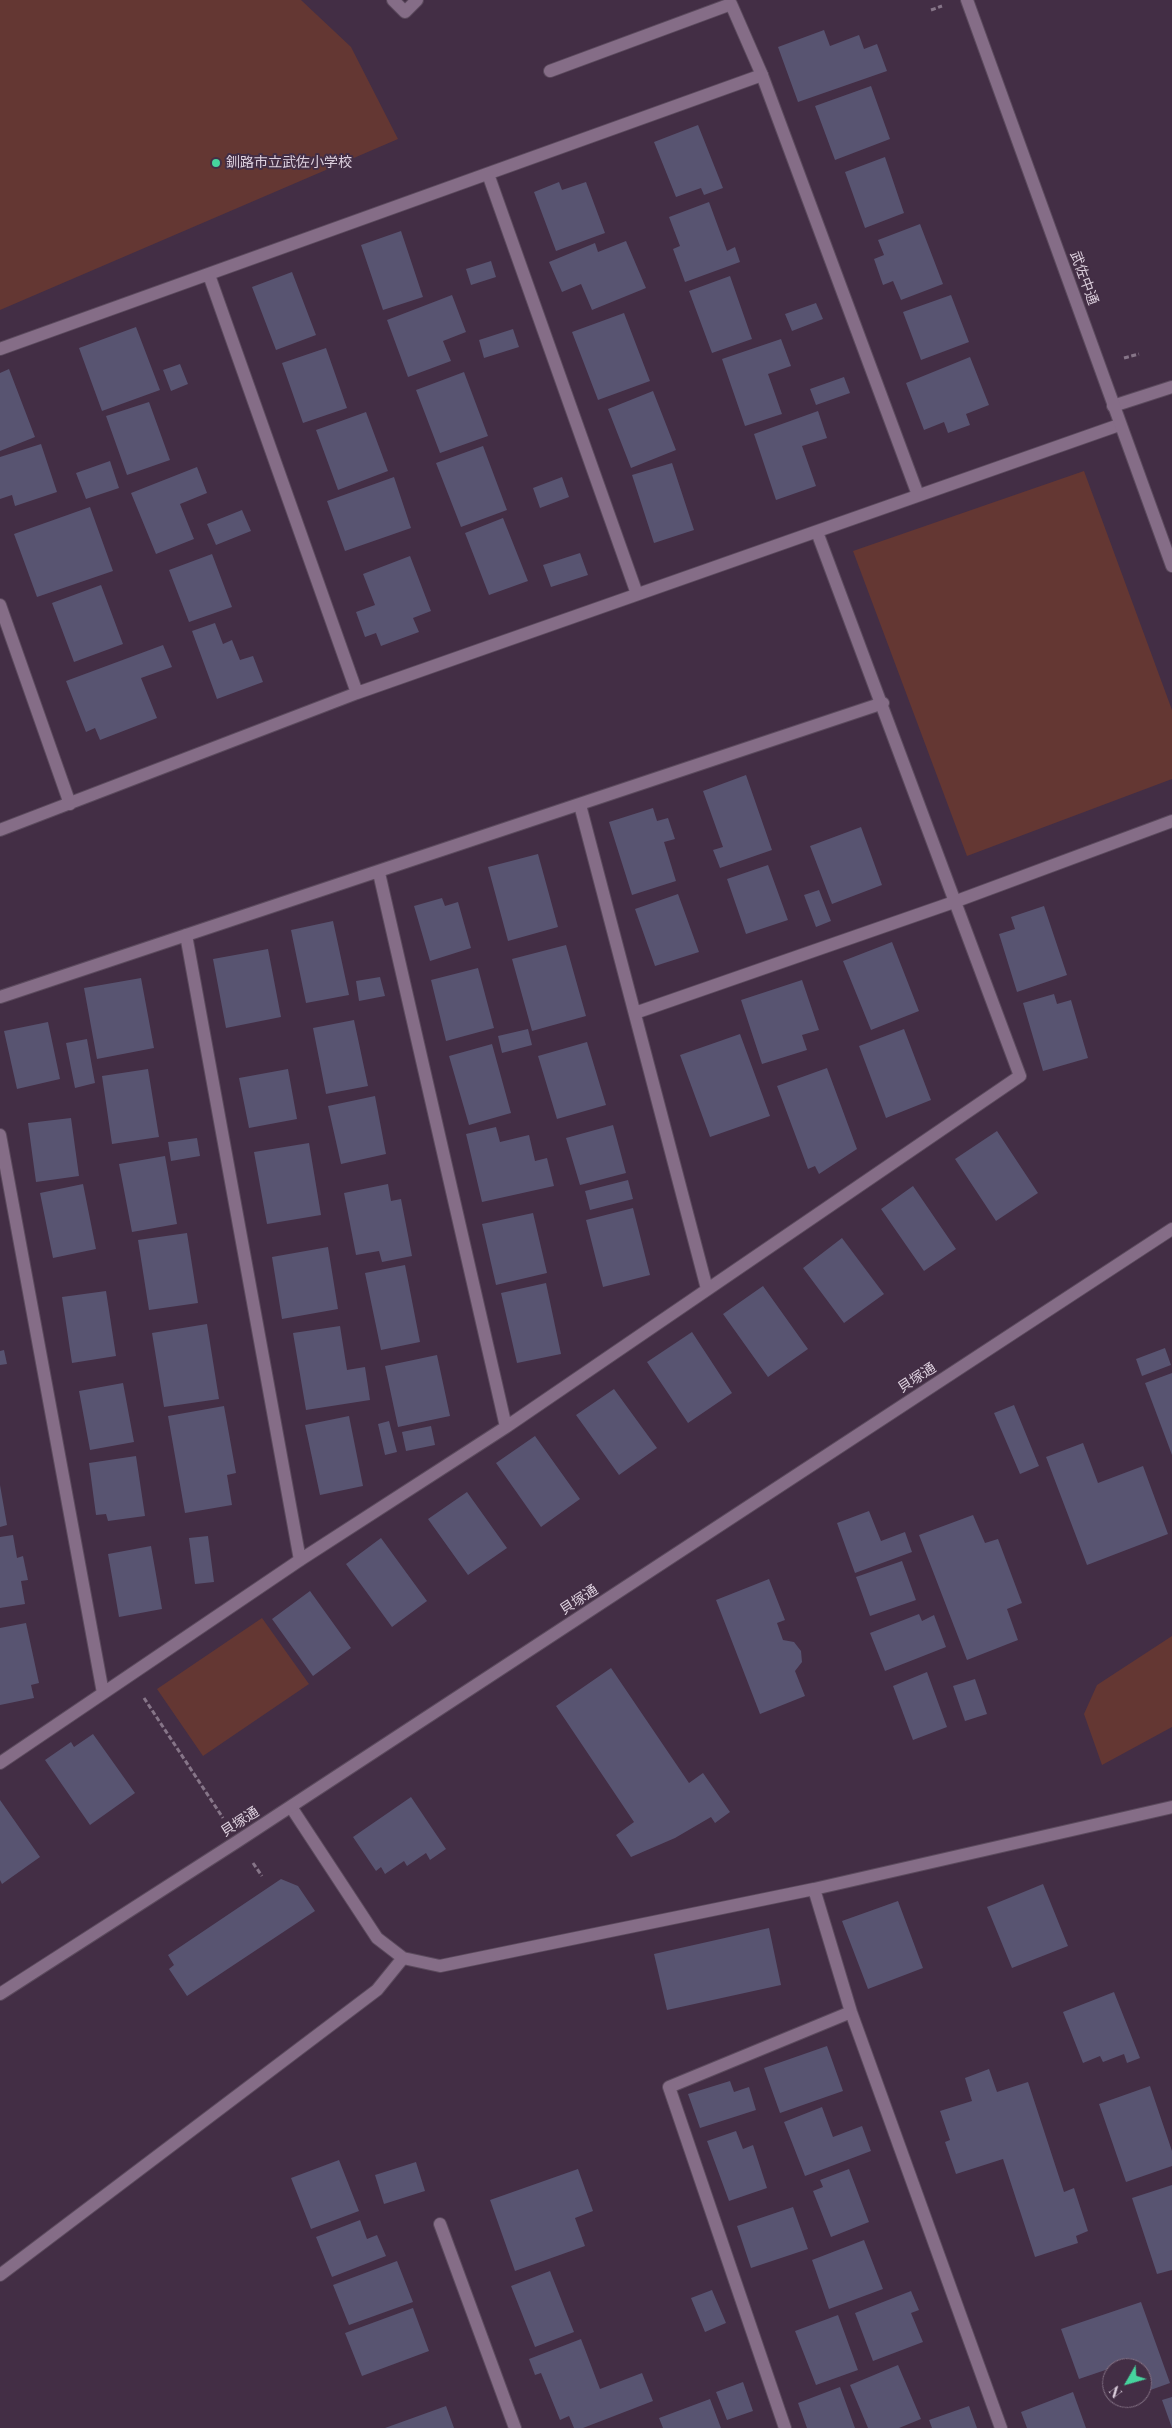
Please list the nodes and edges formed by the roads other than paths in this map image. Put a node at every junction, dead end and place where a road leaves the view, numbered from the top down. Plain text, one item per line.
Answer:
1 (393, 0) edge
2 (417, 0) edge
3 (967, 0) edge
4 (730, 2) edge
5 (550, 71) dead end
6 (762, 75) junction
7 (488, 174) junction
8 (209, 275) junction
9 (0, 349) edge
10 (1172, 387) edge
11 (1113, 406) junction
12 (1119, 424) junction
13 (918, 495) junction
14 (817, 532) junction
15 (1172, 566) edge
16 (637, 594) junction
17 (0, 605) edge
18 (357, 693) junction
19 (883, 703) junction
20 (70, 804) junction
21 (580, 805) junction
22 (1172, 821) edge
23 (0, 830) edge
24 (379, 873) junction
25 (954, 902) junction
26 (186, 935) junction
27 (0, 998) edge
28 (635, 1013) junction
29 (0, 1135) edge
30 (1172, 1229) edge
31 (707, 1289) junction
32 (506, 1426) junction
33 (300, 1560) junction
34 (103, 1693) junction
35 (0, 1763) edge
36 (291, 1807) junction
37 (1172, 1807) edge
38 (814, 1888) junction
39 (403, 1958) junction
40 (0, 1994) edge
41 (851, 2012) junction
42 (440, 2224) dead end
43 (0, 2275) edge
44 (515, 2428) edge
45 (785, 2428) edge
46 (1001, 2428) edge

1 - 2 street
3 - 11 street, 武佐中通
4 - 5 street
4 - 6 street
6 - 7 street
6 - 13 street
7 - 8 street
7 - 16 street
8 - 9 street
8 - 18 street
10 - 11 street
11 - 12 street, 武佐中通
12 - 13 street
12 - 15 street, 武佐中通
13 - 14 street
14 - 16 street
14 - 19 street
16 - 18 street
17 - 20 street
18 - 20 street
19 - 21 street
19 - 25 street
20 - 23 street
21 - 24 street
21 - 28 street
22 - 25 street
24 - 26 street
24 - 32 street
25 - 28 street
25 - 31 street
26 - 27 street
26 - 33 street
28 - 31 street
29 - 34 street
30 - 36 street, 貝塚通
31 - 32 street
32 - 33 street
33 - 34 street
34 - 35 street
36 - 39 street
36 - 40 street, 貝塚通
37 - 38 street
38 - 39 street
38 - 41 street
39 - 43 street
41 - 45 street
41 - 46 street
42 - 44 street

